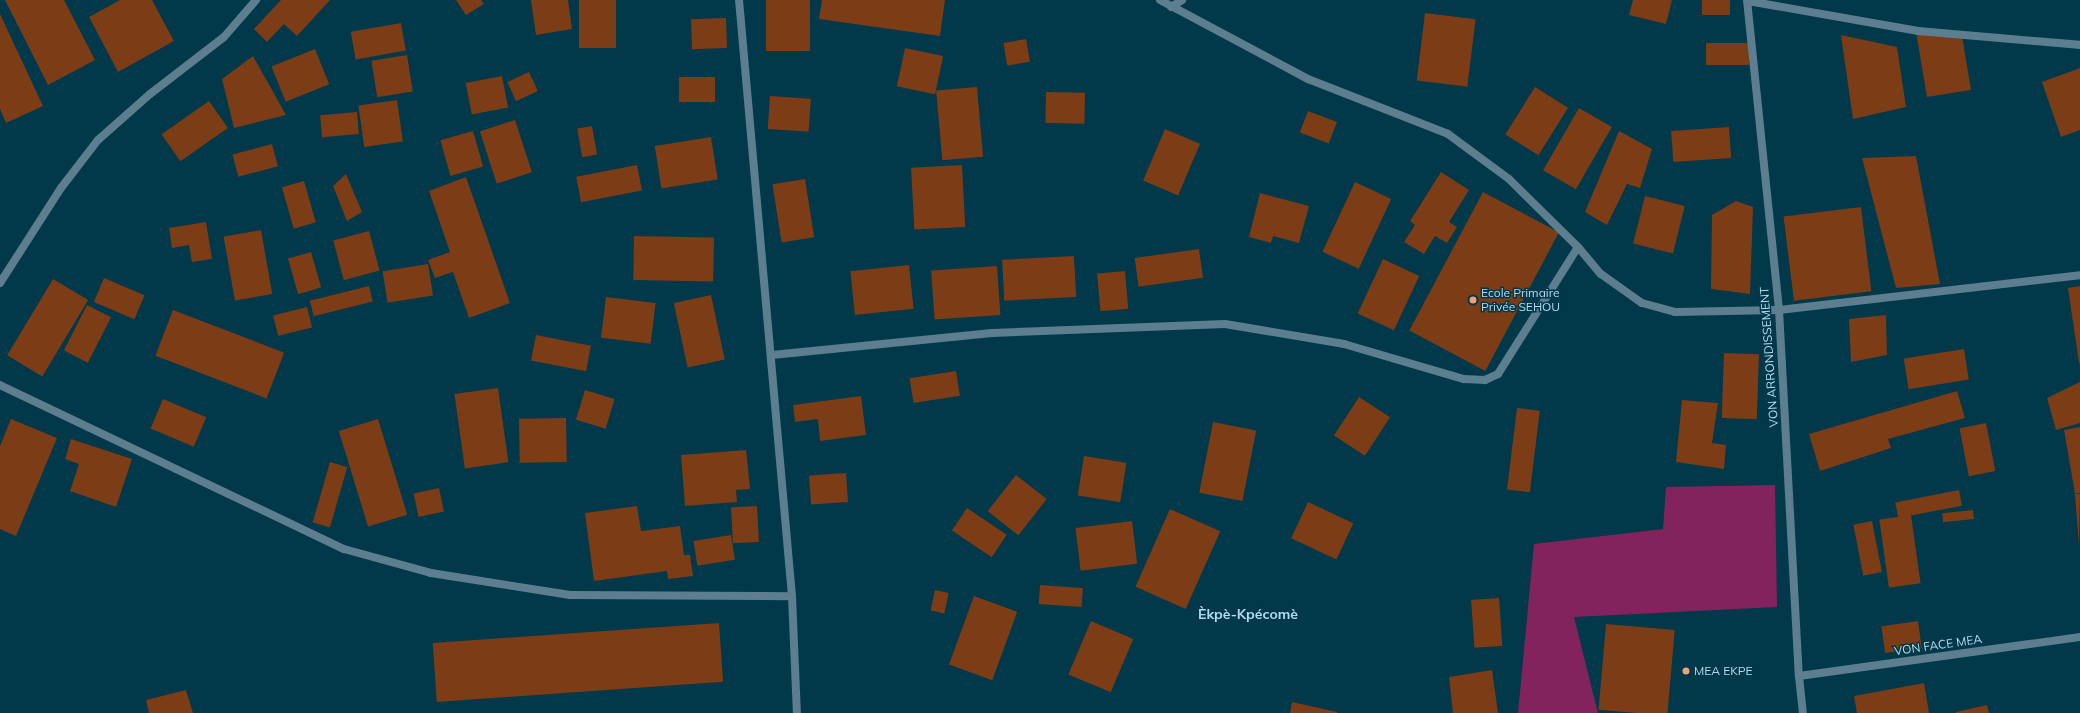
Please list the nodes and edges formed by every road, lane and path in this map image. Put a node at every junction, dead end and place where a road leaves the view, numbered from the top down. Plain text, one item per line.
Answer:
1 (256, 0) edge
2 (739, 0) edge
3 (1160, 0) edge
4 (1182, 0) edge
5 (1748, 1) edge
6 (1171, 7) junction
7 (2080, 45) edge
8 (1578, 246) junction
9 (2080, 275) edge
10 (0, 283) edge
11 (1779, 310) junction
12 (772, 355) junction
13 (0, 385) edge
14 (792, 596) junction
15 (2080, 637) edge
16 (1799, 676) junction
17 (797, 713) edge
18 (1803, 713) edge

1 - 10 street
2 - 12 street
3 - 6 street
4 - 6 street
5 - 7 street
5 - 11 street, VON ARRONDISSEMENT
6 - 8 street
8 - 11 street
8 - 12 street
9 - 11 street
11 - 16 street, VON ARRONDISSEMENT
12 - 14 street
13 - 14 street
14 - 17 street
15 - 16 street, VON FACE MEA
16 - 18 street, VON ARRONDISSEMENT

